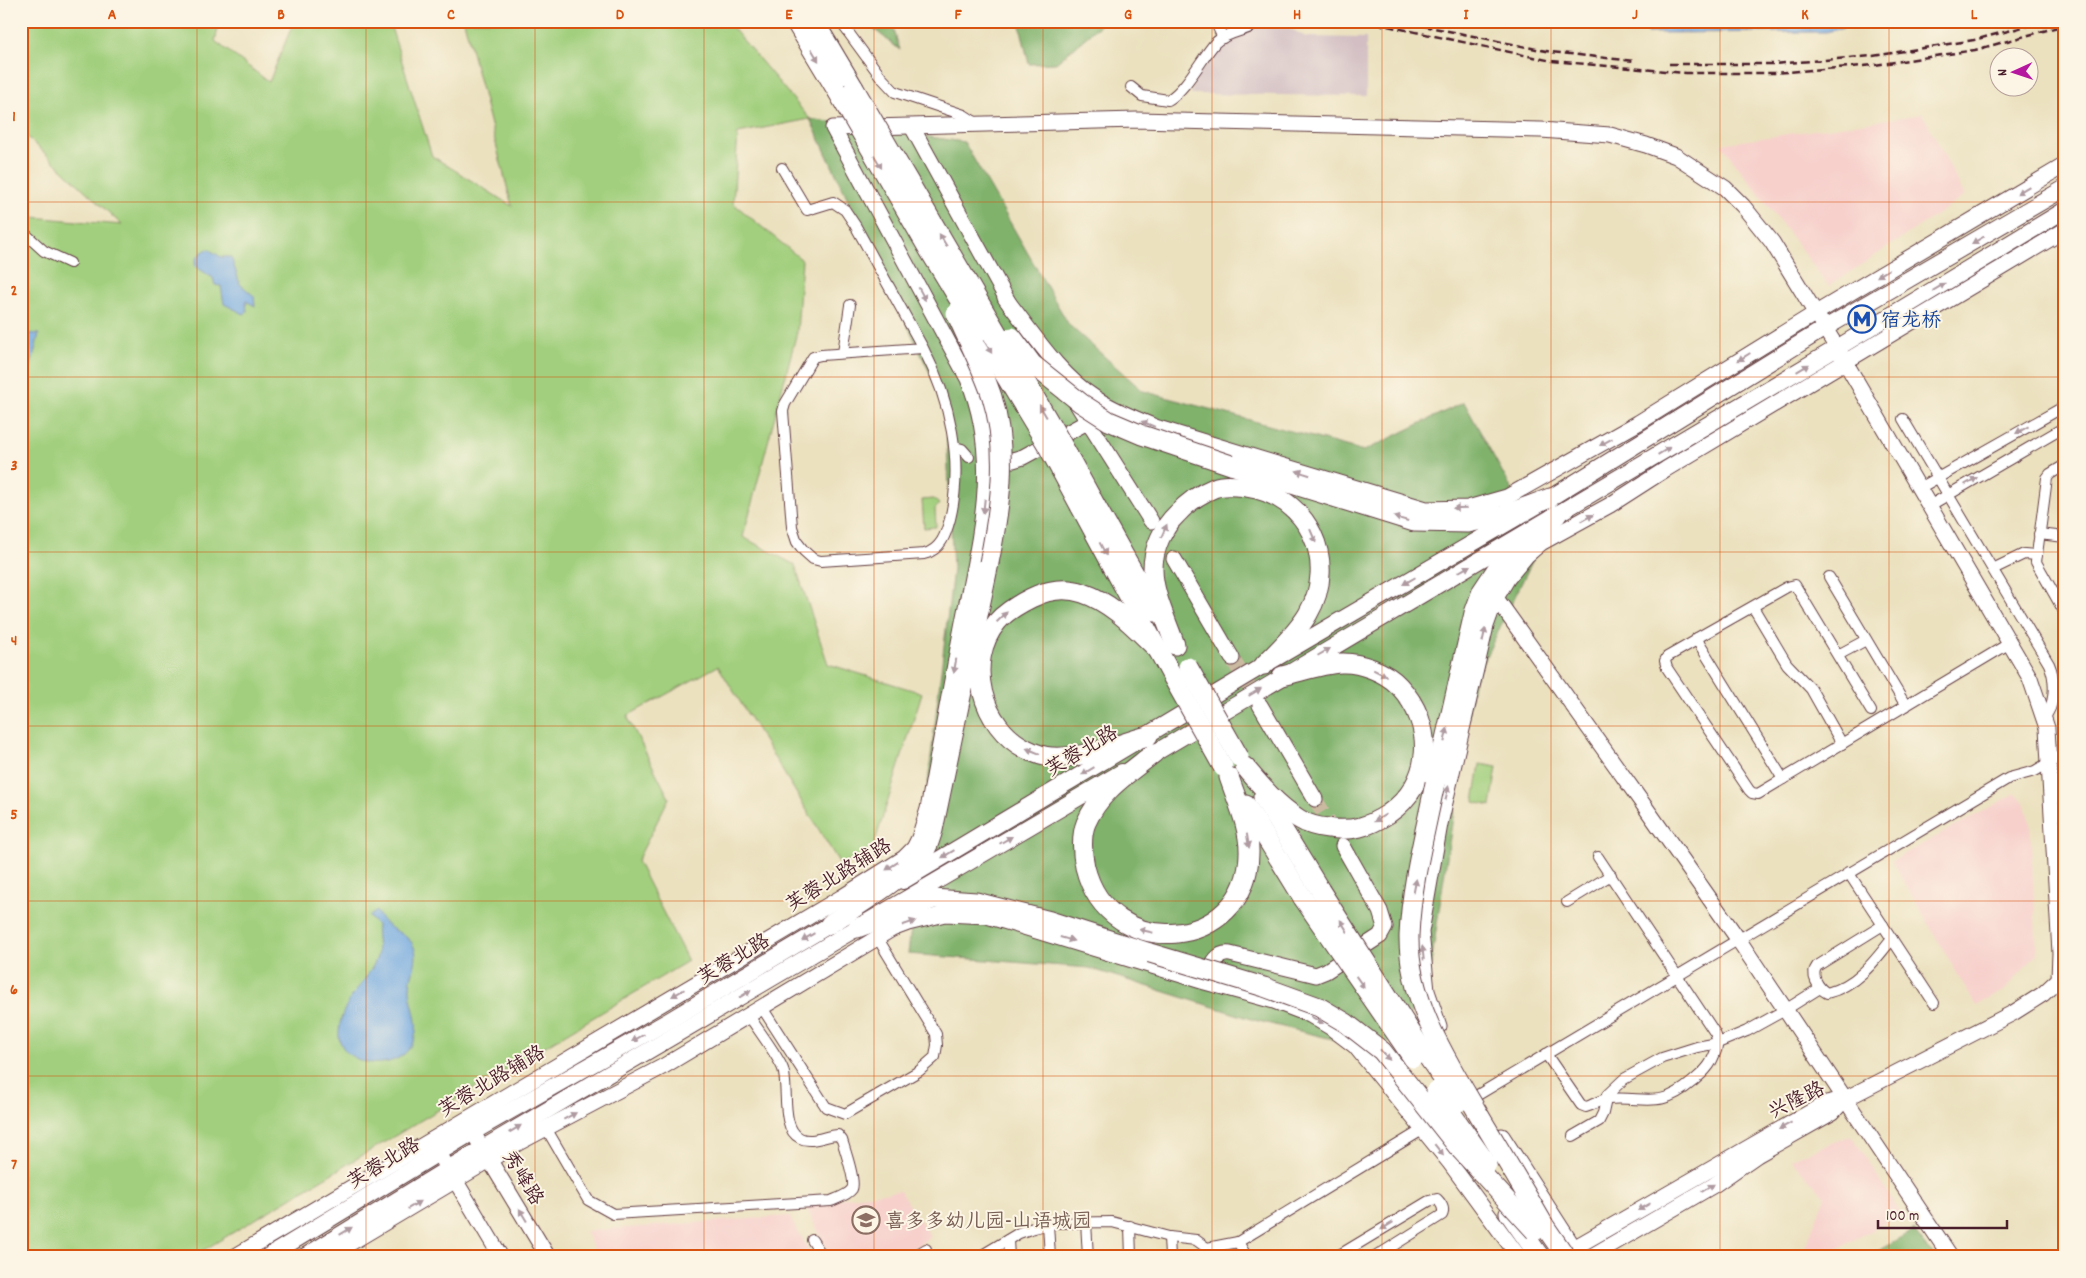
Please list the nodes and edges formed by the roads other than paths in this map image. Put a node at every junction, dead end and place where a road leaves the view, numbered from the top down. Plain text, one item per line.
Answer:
1 (794, 21) edge
2 (814, 21) edge
3 (840, 21) edge
4 (1215, 21) edge
5 (1251, 27) dead end
6 (1223, 38) junction
7 (1131, 87) dead end
8 (845, 89) junction
9 (1168, 100) junction
10 (1167, 121) junction
11 (979, 124) junction
12 (912, 127) junction
13 (2065, 165) edge
14 (782, 168) dead end
15 (2065, 188) edge
16 (2065, 210) edge
17 (21, 230) edge
18 (2065, 230) edge
19 (929, 250) junction
20 (70, 264) dead end
21 (957, 264) junction
22 (1006, 298) junction
23 (850, 305) dead end
24 (1816, 313) junction
25 (1825, 328) junction
26 (923, 348) junction
27 (843, 353) junction
28 (1841, 355) junction
29 (2065, 406) edge
30 (1903, 419) dead end
31 (1089, 421) junction
32 (2065, 427) edge
33 (955, 447) junction
34 (969, 458) junction
35 (986, 458) junction
36 (2065, 466) edge
37 (955, 469) junction
38 (1938, 477) junction
39 (1918, 488) junction
40 (1948, 494) junction
41 (1086, 503) junction
42 (1554, 506) junction
43 (1929, 506) junction
44 (1151, 521) dead end
45 (2040, 534) junction
46 (2065, 536) edge
47 (2037, 555) junction
48 (1174, 559) dead end
49 (1994, 569) junction
50 (1829, 578) dead end
51 (1496, 598) junction
52 (1753, 607) junction
53 (2065, 613) edge
54 (1697, 638) junction
55 (1866, 640) junction
56 (2010, 643) junction
57 (1166, 648) junction
58 (1838, 655) junction
59 (1232, 658) tunnel mouth
60 (1264, 665) junction
61 (1282, 676) junction
62 (1260, 705) tunnel mouth
63 (1906, 706) junction
64 (1871, 711) dead end
65 (2044, 718) junction
66 (1151, 744) junction
67 (1842, 744) junction
68 (2064, 752) edge
69 (2048, 764) junction
70 (1234, 767) junction
71 (1783, 779) junction
72 (1315, 799) tunnel mouth
73 (1343, 846) tunnel mouth
74 (1598, 857) dead end
75 (1848, 872) junction
76 (1611, 875) junction
77 (1567, 902) dead end
78 (830, 924) junction
79 (1883, 925) junction
80 (1385, 927) junction
81 (857, 928) junction
82 (1421, 932) junction
83 (878, 937) junction
84 (1738, 939) junction
85 (1892, 939) junction
86 (1678, 976) junction
87 (2062, 979) edge
88 (1205, 982) junction
89 (1820, 988) junction
90 (1934, 1003) dead end
91 (761, 1006) junction
92 (1785, 1010) junction
93 (748, 1014) junction
94 (1718, 1043) junction
95 (1546, 1054) junction
96 (1469, 1091) junction
97 (1605, 1099) junction
98 (1845, 1099) junction
99 (469, 1125) junction
100 (546, 1128) junction
101 (1423, 1129) junction
102 (1573, 1136) dead end
103 (435, 1146) junction
104 (1458, 1147) junction
105 (487, 1154) junction
106 (453, 1174) junction
107 (1086, 1222) junction
108 (1048, 1224) junction
109 (1130, 1226) junction
110 (1540, 1228) junction
111 (1169, 1237) junction
112 (812, 1240) dead end
113 (1008, 1240) junction
114 (1238, 1242) junction
115 (926, 1249) dead end
116 (1208, 1252) edge
117 (1574, 1254) edge
118 (234, 1257) edge
119 (267, 1257) edge
120 (304, 1257) edge
121 (327, 1257) edge
122 (501, 1257) edge
123 (548, 1257) edge
124 (823, 1257) edge
125 (913, 1257) edge
126 (979, 1257) edge
127 (1009, 1257) edge
128 (1050, 1257) edge
129 (1088, 1257) edge
130 (1131, 1257) edge
131 (1170, 1257) edge
132 (1248, 1257) edge
133 (1336, 1257) edge
134 (1375, 1257) edge
135 (1519, 1257) edge
136 (1540, 1257) edge
137 (1552, 1257) edge
138 (1558, 1257) edge
139 (1590, 1257) edge
140 (1951, 1257) edge

1 -> 8 highway
2 - 8 highway
3 - 11 street
4 - 6 street
5 - 6 street
6 - 9 street
7 - 9 street
8 -> 19 highway, bridge
21 -> 8 highway, bridge
9 - 10 street
10 - 11 street
10 - 24 street
11 - 12 street
12 - 22 street
12 -> 35 street, 芙蓉北路辅路
13 -> 24 street
14 - 26 street
15 -> 25 main road
28 -> 16 main road
17 - 20 street
18 - 28 street
19 -> 41 highway, bridge
19 - 78 highway, bridge
41 -> 21 highway, bridge
42 -> 21 highway, bridge
24 -> 22 street
22 - 31 street
23 - 27 street
24 - 25 street
25 - 28 street
25 - 42 main road
26 - 27 street
26 - 33 street
27 - 37 street
28 - 39 street
42 -> 28 main road
51 -> 28 street
29 -> 38 street
30 - 38 street
31 - 35 street
31 - 44 street
40 -> 32 street
33 - 34 street
33 - 37 street
34 - 35 street
34 - 37 street
35 -> 99 street, 芙蓉北路辅路
36 - 45 street
38 - 39 street
38 - 40 street
39 - 43 street
40 - 43 street
40 - 49 street
41 - 57 highway
42 -> 60 main road, 芙蓉北路
61 -> 42 main road, 芙蓉北路
96 -> 42 highway, bridge
43 - 56 street
45 - 46 street
45 - 47 street
47 - 49 street
47 - 53 street
48 - 59 street
49 - 65 street
50 - 55 street
82 -> 51 street
51 - 84 street
52 - 54 street
52 - 58 street
52 - 67 street
54 - 71 street
54 - 71 street
55 - 58 street
55 - 63 street
56 - 63 street
56 - 65 street
57 -> 60 highway
66 -> 57 highway
57 - 70 highway, bridge
58 - 64 street
60 - 66 main road, 芙蓉北路
66 -> 61 main road, 芙蓉北路
61 -> 70 highway
62 - 72 street
63 - 67 street
65 - 69 street
70 -> 66 highway
66 -> 78 main road, 芙蓉北路
81 -> 66 main road, 芙蓉北路
67 - 71 street
68 - 69 street
69 - 75 street
69 - 87 street
110 -> 70 highway, bridge
70 -> 110 highway, bridge
73 - 80 street
74 - 76 street
75 - 79 street
75 - 84 street
76 - 77 street
76 - 86 street
78 -> 99 main road, 芙蓉北路
79 - 85 street
79 - 89 street
80 - 82 street
80 - 88 street
81 -> 104 highway, bridge
105 -> 81 main road, 芙蓉北路
96 -> 82 street
83 -> 88 street
83 - 91 street
83 - 91 street
84 - 86 street
84 - 92 street
85 - 89 street
85 - 90 street
86 - 94 street
86 - 95 street
87 - 98 street
88 -> 101 street
89 - 92 street
91 - 93 street
92 - 94 street
92 - 98 street
100 -> 93 street
93 - 100 street
94 - 97 street
94 - 97 street
95 - 96 street
95 - 97 street
96 - 101 street
96 - 110 highway, bridge
96 - 117 highway, bridge
97 - 102 street
98 -> 117 street, 兴隆路
139 -> 98 street, 兴隆路
98 - 140 street
99 - 103 main road, 芙蓉北路
99 - 105 street, 秀峰路
100 - 105 street
101 - 114 street
101 -> 135 street
103 - 106 street
103 - 118 street, 芙蓉北路辅路
103 - 119 main road, 芙蓉北路
104 - 110 highway, bridge
104 - 136 highway, bridge
105 - 106 main road, 芙蓉北路
123 -> 105 street, 秀峰路
120 -> 106 main road, 芙蓉北路
121 -> 106 street
106 - 122 street
107 - 108 street
107 - 109 street
107 - 129 street
108 - 113 street
108 - 128 street
109 - 111 street
109 - 130 street
110 - 117 highway, bridge
110 - 137 highway
111 - 116 street
111 - 131 street
112 - 124 street
113 - 126 street
113 - 127 street
114 - 116 street
114 - 132 street
115 - 125 street
117 - 138 street, 兴隆路
134 -> 133 street

